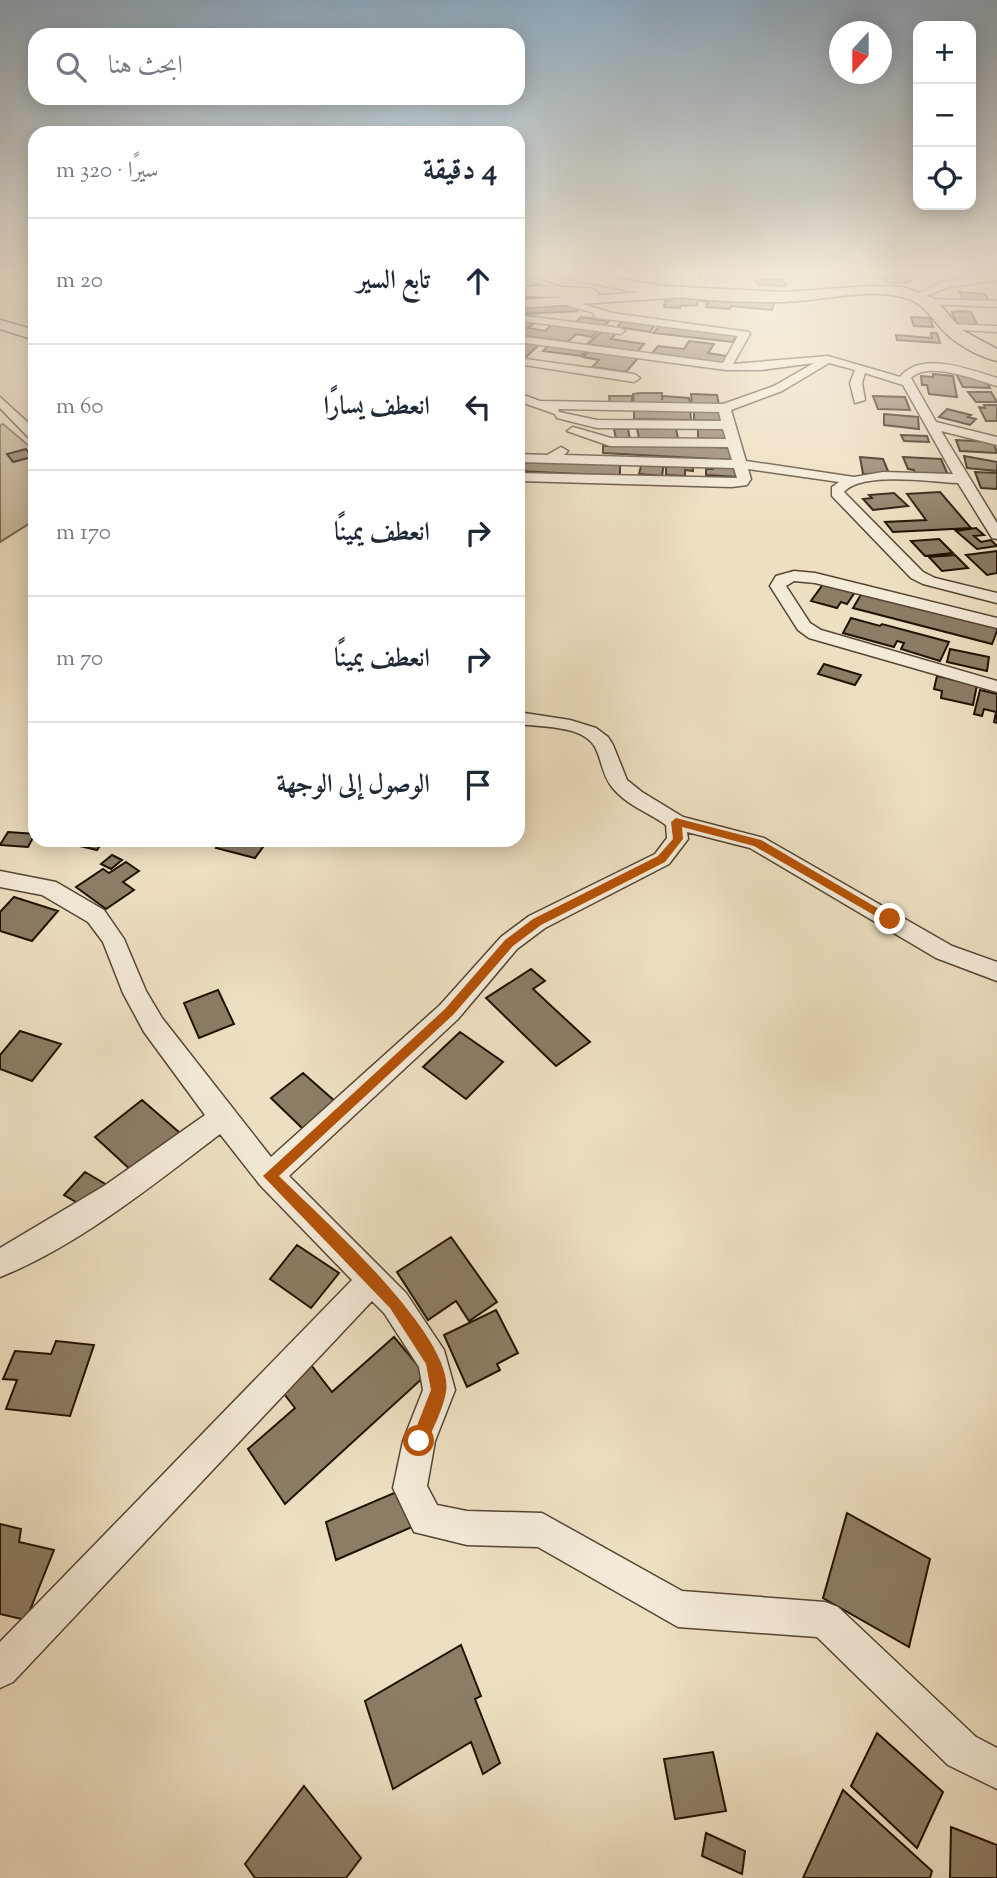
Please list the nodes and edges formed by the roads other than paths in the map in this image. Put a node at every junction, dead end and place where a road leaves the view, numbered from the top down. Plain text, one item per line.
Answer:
1 (649, 357) edge
2 (732, 357) edge
3 (830, 358) junction
4 (525, 362) edge
5 (726, 367) junction
6 (566, 368) junction
7 (863, 369) junction
8 (534, 377) dead end
9 (634, 378) dead end
10 (906, 382) junction
11 (997, 382) edge
12 (525, 400) edge
13 (859, 400) dead end
14 (0, 401) edge
15 (539, 405) junction
16 (724, 408) junction
17 (561, 415) junction
18 (930, 424) junction
19 (729, 425) junction
20 (28, 429) edge
21 (573, 432) junction
22 (997, 440) edge
23 (734, 443) junction
24 (525, 458) edge
25 (548, 459) junction
26 (739, 462) junction
27 (525, 477) edge
28 (961, 479) junction
29 (851, 481) junction
30 (989, 513) edge
31 (997, 535) edge
32 (997, 598) edge
33 (997, 624) edge
34 (997, 687) edge
35 (525, 719) edge
36 (676, 822) junction
37 (0, 880) edge
38 (997, 972) edge
39 (222, 1117) junction
40 (270, 1176) junction
41 (0, 1263) edge
42 (372, 1280) junction
43 (0, 1669) edge
44 (997, 1769) edge

1 - 5 street
2 - 5 street
3 - 5 street
3 - 7 street
3 - 16 street
4 - 6 street
6 - 8 street
6 - 9 street
7 - 10 street
7 - 13 street
10 - 11 street
10 - 18 street
12 - 15 street
14 - 20 street
15 - 16 street
15 - 17 street
16 - 19 street
17 - 19 street
17 - 21 street
18 - 22 street
18 - 28 street
19 - 23 street
21 - 23 street
21 - 25 street
23 - 26 street
24 - 25 street
25 - 26 street
26 - 27 street
26 - 29 street
28 - 29 street
28 - 30 street
29 - 32 street
30 - 31 street
33 - 34 street
35 - 36 street
36 - 38 street
36 - 40 street
37 - 39 street
39 - 40 street
39 - 41 street
40 - 42 street
42 - 43 street
42 - 44 street

